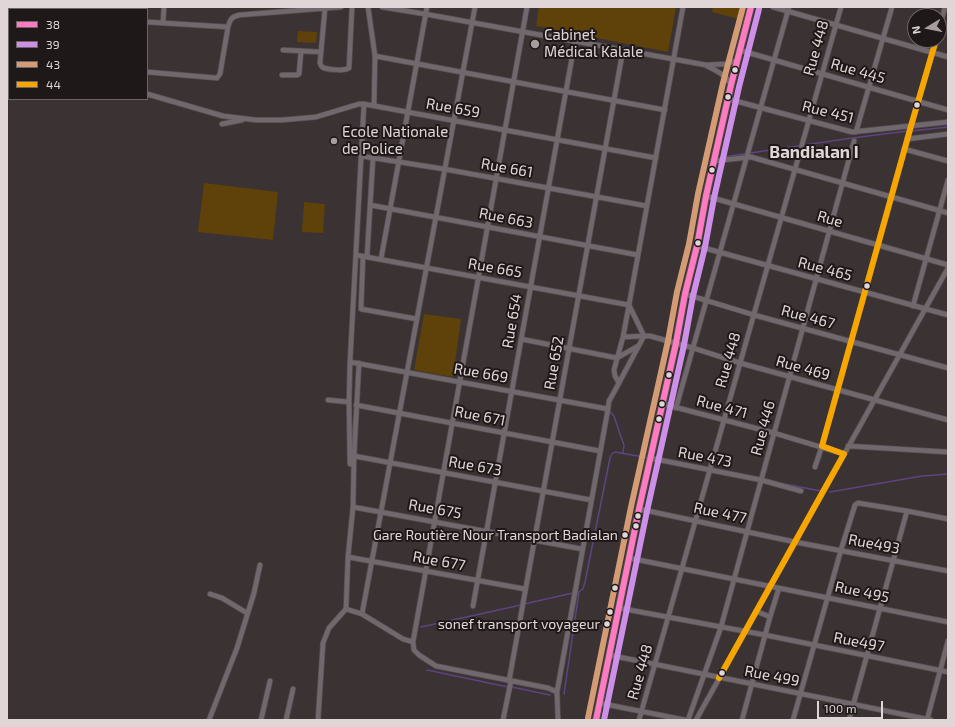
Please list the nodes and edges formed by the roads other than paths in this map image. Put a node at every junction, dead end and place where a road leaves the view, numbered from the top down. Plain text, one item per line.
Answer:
1 (164, 7) edge
2 (341, 7) edge
3 (352, 7) edge
4 (368, 7) edge
5 (382, 7) edge
6 (426, 7) edge
7 (474, 7) edge
8 (527, 7) edge
9 (683, 7) edge
10 (751, 7) edge
11 (773, 7) edge
12 (841, 7) edge
13 (892, 7) edge
14 (325, 8) junction
15 (280, 9) edge
16 (789, 9) edge
17 (425, 14) junction
18 (148, 22) edge
19 (472, 22) junction
20 (163, 23) junction
21 (836, 25) junction
22 (228, 27) junction
23 (522, 31) junction
24 (883, 38) junction
25 (575, 41) junction
26 (934, 48) edge
27 (283, 50) dead end
28 (623, 50) junction
29 (739, 50) junction
30 (301, 51) junction
31 (321, 52) junction
32 (933, 53) junction
33 (375, 56) junction
34 (948, 57) edge
35 (674, 59) junction
36 (774, 60) junction
37 (736, 61) junction
38 (416, 64) junction
39 (706, 65) junction
40 (148, 72) edge
41 (462, 72) junction
42 (822, 74) junction
43 (282, 75) dead end
44 (513, 82) junction
45 (730, 86) junction
46 (869, 86) junction
47 (566, 92) junction
48 (148, 94) edge
49 (728, 99) junction
50 (614, 100) junction
51 (918, 101) junction
52 (364, 104) junction
53 (374, 106) junction
54 (761, 108) junction
55 (665, 110) junction
56 (948, 110) edge
57 (408, 112) junction
58 (246, 119) junction
59 (808, 120) junction
60 (454, 121) junction
61 (948, 122) edge
62 (222, 124) dead end
63 (911, 126) junction
64 (505, 130) junction
65 (856, 132) junction
66 (948, 134) edge
67 (908, 137) junction
68 (557, 140) junction
69 (854, 141) dead end
70 (605, 149) junction
71 (904, 150) junction
72 (361, 156) junction
73 (748, 157) junction
74 (373, 158) junction
75 (656, 158) junction
76 (714, 161) junction
77 (948, 161) edge
78 (399, 162) junction
79 (444, 169) junction
80 (795, 169) junction
81 (496, 178) junction
82 (948, 180) edge
83 (843, 183) junction
84 (548, 188) junction
85 (706, 196) junction
86 (596, 197) junction
87 (891, 197) junction
88 (734, 204) junction
89 (370, 205) junction
90 (647, 206) junction
91 (390, 209) junction
92 (940, 210) junction
93 (948, 213) edge
94 (436, 217) junction
95 (781, 218) junction
96 (488, 227) junction
97 (830, 231) junction
98 (539, 237) junction
99 (587, 245) junction
100 (878, 245) junction
101 (697, 246) junction
102 (720, 252) junction
103 (356, 254) junction
104 (638, 255) junction
105 (365, 256) junction
106 (381, 259) junction
107 (926, 259) junction
108 (768, 266) junction
109 (948, 266) edge
110 (426, 268) junction
111 (478, 277) junction
112 (817, 279) junction
113 (530, 287) junction
114 (864, 292) junction
115 (685, 294) junction
116 (578, 296) junction
117 (706, 300) junction
118 (629, 305) junction
119 (913, 306) junction
120 (925, 309) junction
121 (754, 315) junction
122 (948, 315) edge
123 (417, 319) junction
124 (803, 328) junction
125 (644, 336) junction
126 (623, 337) junction
127 (521, 339) junction
128 (851, 341) junction
129 (676, 343) junction
130 (639, 346) junction
131 (569, 348) junction
132 (693, 348) junction
133 (899, 355) junction
134 (617, 358) junction
135 (350, 362) junction
136 (359, 363) junction
137 (740, 363) junction
138 (948, 368) edge
139 (407, 372) junction
140 (790, 376) junction
141 (460, 382) junction
142 (619, 383) junction
143 (837, 390) junction
144 (511, 391) junction
145 (328, 400) dead end
146 (559, 400) junction
147 (874, 400) junction
148 (349, 402) junction
149 (663, 404) junction
150 (356, 405) junction
151 (676, 408) junction
152 (608, 409) junction
153 (399, 413) junction
154 (724, 420) junction
155 (948, 420) edge
156 (452, 423) junction
157 (504, 433) junction
158 (774, 433) junction
159 (552, 442) junction
160 (822, 446) junction
161 (848, 446) junction
162 (600, 451) junction
163 (948, 452) edge
164 (844, 454) junction
165 (354, 456) junction
166 (650, 458) junction
167 (390, 462) junction
168 (350, 464) dead end
169 (815, 467) dead end
170 (710, 470) junction
171 (444, 472) junction
172 (761, 480) junction
173 (495, 482) junction
174 (543, 491) junction
175 (801, 491) dead end
176 (591, 500) junction
177 (353, 507) junction
178 (639, 509) junction
179 (907, 511) junction
180 (381, 512) junction
181 (948, 519) edge
182 (696, 520) junction
183 (435, 522) junction
184 (486, 531) junction
185 (747, 531) junction
186 (534, 540) junction
187 (795, 542) junction
188 (582, 549) junction
189 (841, 550) junction
190 (348, 557) junction
191 (629, 558) junction
192 (893, 560) junction
193 (372, 561) junction
194 (260, 565) dead end
195 (682, 568) junction
196 (948, 570) edge
197 (426, 571) junction
198 (734, 579) junction
199 (477, 581) junction
200 (770, 586) junction
201 (779, 588) junction
202 (525, 590) junction
203 (210, 594) dead end
204 (828, 598) junction
205 (473, 606) dead end
206 (619, 608) junction
207 (880, 608) junction
208 (346, 609) junction
209 (756, 611) junction
210 (248, 613) junction
211 (362, 614) junction
212 (668, 617) junction
213 (770, 617) junction
214 (948, 622) edge
215 (721, 627) junction
216 (745, 632) junction
217 (765, 635) junction
218 (948, 641) edge
219 (413, 642) junction
220 (814, 645) junction
221 (609, 655) junction
222 (867, 656) junction
223 (655, 665) junction
224 (940, 671) junction
225 (948, 672) edge
226 (704, 675) junction
227 (719, 678) junction
228 (270, 681) dead end
229 (510, 681) junction
230 (752, 685) junction
231 (293, 689) dead end
232 (556, 692) junction
233 (801, 694) junction
234 (600, 703) junction
235 (853, 705) junction
236 (642, 712) junction
237 (209, 720) edge
238 (261, 720) edge
239 (286, 720) edge
240 (318, 720) edge
241 (503, 720) edge
242 (558, 720) edge
243 (596, 720) edge
244 (639, 720) edge
245 (685, 720) edge
246 (688, 720) edge
247 (696, 720) edge
248 (742, 720) edge
249 (793, 720) edge
250 (849, 720) edge
251 (928, 720) edge

1 - 20 street
2 - 14 street
3 - 31 street
4 - 33 street
5 - 17 street
6 - 17 street
7 - 19 street
8 - 23 street
9 - 35 street
10 - 29 main road
11 - 16 street
12 - 21 street, Rue 448
13 - 24 street
14 - 15 street
14 - 31 street
15 - 22 street
16 - 21 street
16 - 36 street
17 - 19 street
17 - 38 street
18 - 20 street
19 - 23 street
19 - 41 street
20 - 22 street
21 - 24 street
21 - 42 street, Rue 448
22 - 40 street
23 - 25 street
23 - 44 street
24 - 32 street
24 - 46 street
25 - 28 street
25 - 47 street, Rue 654
26 - 32 street
27 - 30 street
28 - 35 street
28 - 50 street, Rue 652
29 - 36 street, Rue 445
29 - 37 main road
30 - 31 street
30 - 43 street
32 - 34 street
32 - 51 street
33 - 38 street
33 - 53 street
35 - 39 street
35 - 55 street
36 - 42 street, Rue 445
36 - 54 street
37 - 39 street
37 - 45 main road
38 - 41 street
38 - 57 street
39 - 45 street
41 - 44 street
41 - 60 street
42 - 46 street, Rue 445
42 - 59 street, Rue 448
44 - 47 street
44 - 64 street
45 - 49 main road
46 - 51 street, Rue 445
46 - 65 street
47 - 50 street
47 - 68 street, Rue 654
48 - 58 street, Rue 659
49 - 54 street, Rue 451
49 - 76 main road
50 - 55 street
50 - 70 street, Rue 652
51 - 56 street, Rue 445
51 - 63 street
52 - 53 street, Rue 659
52 - 58 street, Rue 659
52 - 72 street
53 - 57 street, Rue 659
54 - 59 street, Rue 451
54 - 73 street
55 - 75 street
57 - 60 street, Rue 659
57 - 78 street
58 - 62 street, Rue 659
59 - 65 street, Rue 451
59 - 80 street, Rue 448
60 - 64 street, Rue 659
60 - 79 street
61 - 63 street, Rue 451
63 - 65 street, Rue 451
63 - 67 street
64 - 68 street, Rue 659
64 - 81 street
66 - 67 street
67 - 71 street
68 - 70 street, Rue 659
68 - 84 street, Rue 654
69 - 83 street, Rue 446
70 - 75 street, Rue 659
70 - 86 street, Rue 652
71 - 77 street
71 - 87 street
72 - 74 street, Rue 661
72 - 103 street
73 - 76 street
73 - 80 street
73 - 88 street
74 - 78 street, Rue 661
74 - 89 street
75 - 90 street
76 - 85 main road
78 - 79 street, Rue 661
78 - 91 street
79 - 81 street, Rue 661
79 - 94 street
80 - 83 street
80 - 95 street, Rue 448
81 - 84 street, Rue 661
81 - 96 street
82 - 92 street
83 - 87 street
83 - 97 street, Rue 446
84 - 86 street, Rue 661
84 - 98 street, Rue 654
85 - 88 street, Rue
85 - 101 main road
86 - 90 street, Rue 661
86 - 99 street, Rue 652
87 - 92 street
87 - 100 street
88 - 95 street, Rue
88 - 102 street
89 - 91 street, Rue 663
89 - 105 street
90 - 104 street
91 - 94 street, Rue 663
91 - 106 street
92 - 93 street
92 - 107 street
94 - 96 street, Rue 663
94 - 110 street
95 - 97 street, Rue
95 - 108 street, Rue 448
96 - 98 street, Rue 663
96 - 111 street
97 - 100 street, Rue
97 - 112 street, Rue 446
98 - 99 street, Rue 663
98 - 113 street, Rue 654
99 - 104 street, Rue 663
99 - 116 street, Rue 652
100 - 107 street, Rue
100 - 114 street
101 - 102 street, Rue 465
101 - 115 main road
102 - 108 street, Rue 465
102 - 117 street
103 - 105 street, Rue 665
103 - 135 street
104 - 118 street
105 - 106 street, Rue 665
105 - 123 street
106 - 110 street, Rue 665
107 - 109 street, Rue
107 - 119 street
108 - 112 street, Rue 465
108 - 121 street, Rue 448
109 - 120 street
110 - 111 street, Rue 665
110 - 123 street
111 - 113 street, Rue 665
111 - 141 street
112 - 114 street, Rue 465
112 - 124 street, Rue 446
113 - 116 street, Rue 665
113 - 127 street, Rue 654
114 - 119 street, Rue 465
114 - 128 street
115 - 117 street, Rue 467
115 - 129 main road
116 - 118 street, Rue 665
116 - 131 street, Rue 652
117 - 121 street, Rue 467
117 - 132 street
118 - 125 street
118 - 126 street
119 - 120 street, Rue 465
120 - 122 street, Rue 465
120 - 133 street
121 - 124 street, Rue 467
121 - 137 street, Rue 448
123 - 139 street
124 - 128 street, Rue 467
124 - 140 street, Rue 446
125 - 126 street, Rue 469
125 - 129 street, Rue 469
125 - 130 street
126 - 134 street
127 - 131 street
127 - 144 street, Rue 654
128 - 133 street, Rue 467
128 - 143 street
129 - 132 street, Rue 469
129 - 149 main road
130 - 134 street
130 - 142 street
131 - 134 street
131 - 146 street, Rue 652
132 - 137 street, Rue 469
132 - 151 street
133 - 138 street, Rue 467
133 - 147 street
134 - 142 street
135 - 136 street, Rue 669
135 - 148 street
136 - 139 street, Rue 669
136 - 150 street
137 - 140 street, Rue 469
137 - 154 street, Rue 448
139 - 141 street, Rue 669
139 - 153 street
140 - 143 street, Rue 469
140 - 158 street, Rue 446
141 - 144 street, Rue 669
141 - 156 street
142 - 152 street
143 - 147 street, Rue 469
143 - 160 street
144 - 146 street, Rue 669
144 - 157 street, Rue 654
145 - 148 street
146 - 152 street, Rue 669
146 - 159 street, Rue 652
147 - 155 street, Rue 469
147 - 161 street
148 - 168 street
149 - 151 street, Rue 471
149 - 166 main road
150 - 153 street, Rue 671
150 - 165 street
151 - 154 street, Rue 471
152 - 162 street
153 - 156 street, Rue 671
153 - 167 street
154 - 158 street, Rue 471
154 - 170 street, Rue 448
156 - 157 street, Rue 671
156 - 171 street
157 - 159 street, Rue 671
157 - 173 street, Rue 654
158 - 160 street, Rue 471
158 - 172 street, Rue 446
159 - 162 street, Rue 671
159 - 174 street, Rue 652
160 - 164 street, Rue 471
160 - 169 street
161 - 163 street
161 - 164 street
162 - 176 street
164 - 187 street
165 - 167 street, Rue 673
165 - 177 street
166 - 170 street, Rue 473
166 - 178 main road
167 - 171 street, Rue 673
167 - 180 street
170 - 172 street, Rue 473
170 - 182 street, Rue 448
171 - 173 street, Rue 673
171 - 183 street
172 - 175 street, Rue 473
172 - 185 street, Rue 446
173 - 174 street, Rue 673
173 - 184 street, Rue 654
174 - 176 street, Rue 673
174 - 186 street, Rue 652
176 - 188 street
177 - 180 street, Rue 675
177 - 190 street
178 - 182 street, Rue 477
178 - 191 main road
179 - 181 street
179 - 189 street
179 - 192 street
180 - 183 street, Rue 675
180 - 193 street
182 - 185 street, Rue 477
182 - 195 street, Rue 448
183 - 184 street, Rue 675
183 - 197 street
184 - 186 street, Rue 675
184 - 199 street, Rue 654
185 - 187 street, Rue 477
185 - 198 street, Rue 446
186 - 188 street, Rue 675
186 - 202 street, Rue 652
187 - 189 street, Rue493
187 - 200 street
188 - 232 street
189 - 192 street, Rue493
189 - 204 street
190 - 193 street, Rue 677
190 - 208 street
191 - 195 street, Rue 495
191 - 206 main road
192 - 196 street, Rue493
192 - 207 street
193 - 197 street, Rue 677
193 - 211 street
194 - 210 street
195 - 198 street, Rue 495
195 - 212 street, Rue 448
197 - 199 street, Rue 677
197 - 219 street
198 - 200 street, Rue 495
198 - 215 street, Rue 446
199 - 202 street, Rue 677
199 - 205 street, Rue 654
200 - 201 street, Rue 495
200 - 209 street
201 - 204 street, Rue 495
201 - 213 street
202 - 229 street, Rue 652
203 - 210 street
204 - 207 street, Rue 495
204 - 220 street
206 - 212 street, Rue497
206 - 221 main road
207 - 214 street, Rue 495
207 - 222 street
208 - 211 street
208 - 240 street
209 - 213 street
209 - 216 street
210 - 237 street
211 - 219 street
212 - 215 street, Rue497
212 - 223 street, Rue 448
213 - 217 street
215 - 216 street, Rue497
215 - 226 street, Rue 446
216 - 217 street, Rue497
216 - 227 street
217 - 220 street, Rue497
217 - 230 street
218 - 224 street
219 - 229 street
220 - 222 street, Rue497
220 - 233 street
221 - 223 street, Rue 499
221 - 234 main road
222 - 224 street, Rue497
222 - 235 street
223 - 226 street, Rue 499
223 - 236 street, Rue 448
224 - 225 street, Rue497
224 - 251 street
226 - 227 street, Rue 499
226 - 246 street, Rue 446
227 - 230 street, Rue 499
227 - 247 street
228 - 238 street
229 - 232 street
229 - 241 street, Rue 652
230 - 233 street, Rue 499
230 - 248 street
231 - 239 street
232 - 242 street
233 - 235 street, Rue 499
233 - 249 street
234 - 236 street
234 - 243 main road
235 - 250 street
235 - 251 street, Rue 499
236 - 244 street, Rue 448
236 - 245 street

